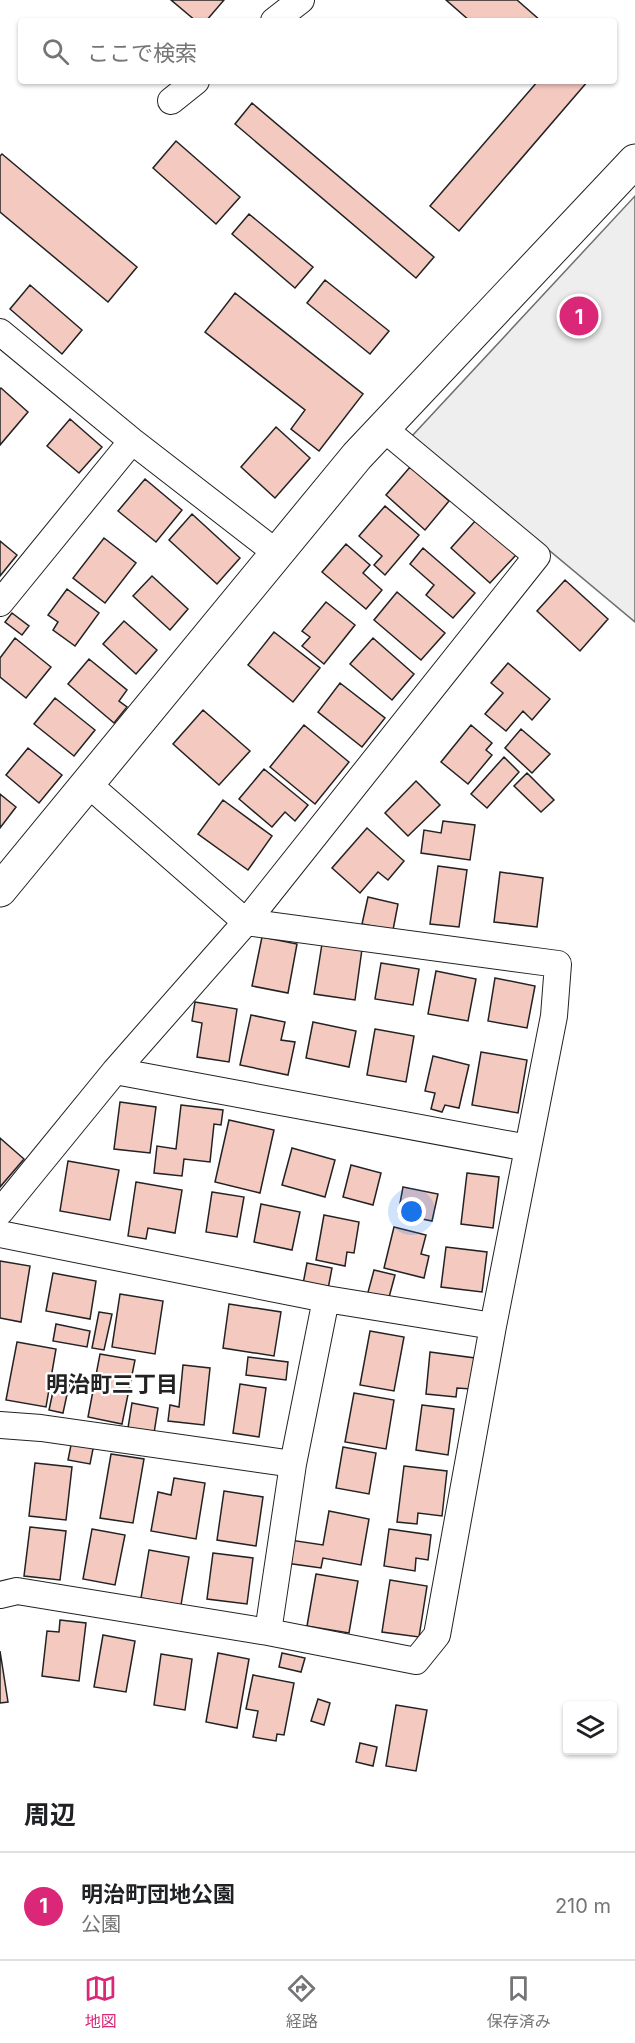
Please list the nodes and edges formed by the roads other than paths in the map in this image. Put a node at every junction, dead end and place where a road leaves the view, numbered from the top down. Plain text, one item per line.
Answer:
1 (192, 84) edge
2 (171, 100) dead end
3 (635, 161) edge
4 (2, 337) edge
5 (383, 428) junction
6 (132, 441) junction
7 (278, 554) junction
8 (0, 603) edge
9 (88, 784) junction
10 (0, 890) edge
11 (246, 922) junction
12 (115, 1071) junction
13 (528, 1148) junction
14 (0, 1212) edge
15 (0, 1234) edge
16 (326, 1299) junction
17 (493, 1326) junction
18 (0, 1425) edge
19 (293, 1464) junction
20 (0, 1595) edge
21 (268, 1632) junction

1 - 2 street
3 - 5 street
4 - 6 street
5 - 7 street
5 - 11 street
6 - 7 street
6 - 8 street
7 - 9 street
9 - 10 street
9 - 11 street
11 - 12 street
11 - 13 street
12 - 13 street
12 - 14 street
13 - 17 street
15 - 16 street
16 - 17 street
16 - 19 street
17 - 21 street
18 - 19 street
19 - 21 street
20 - 21 street

